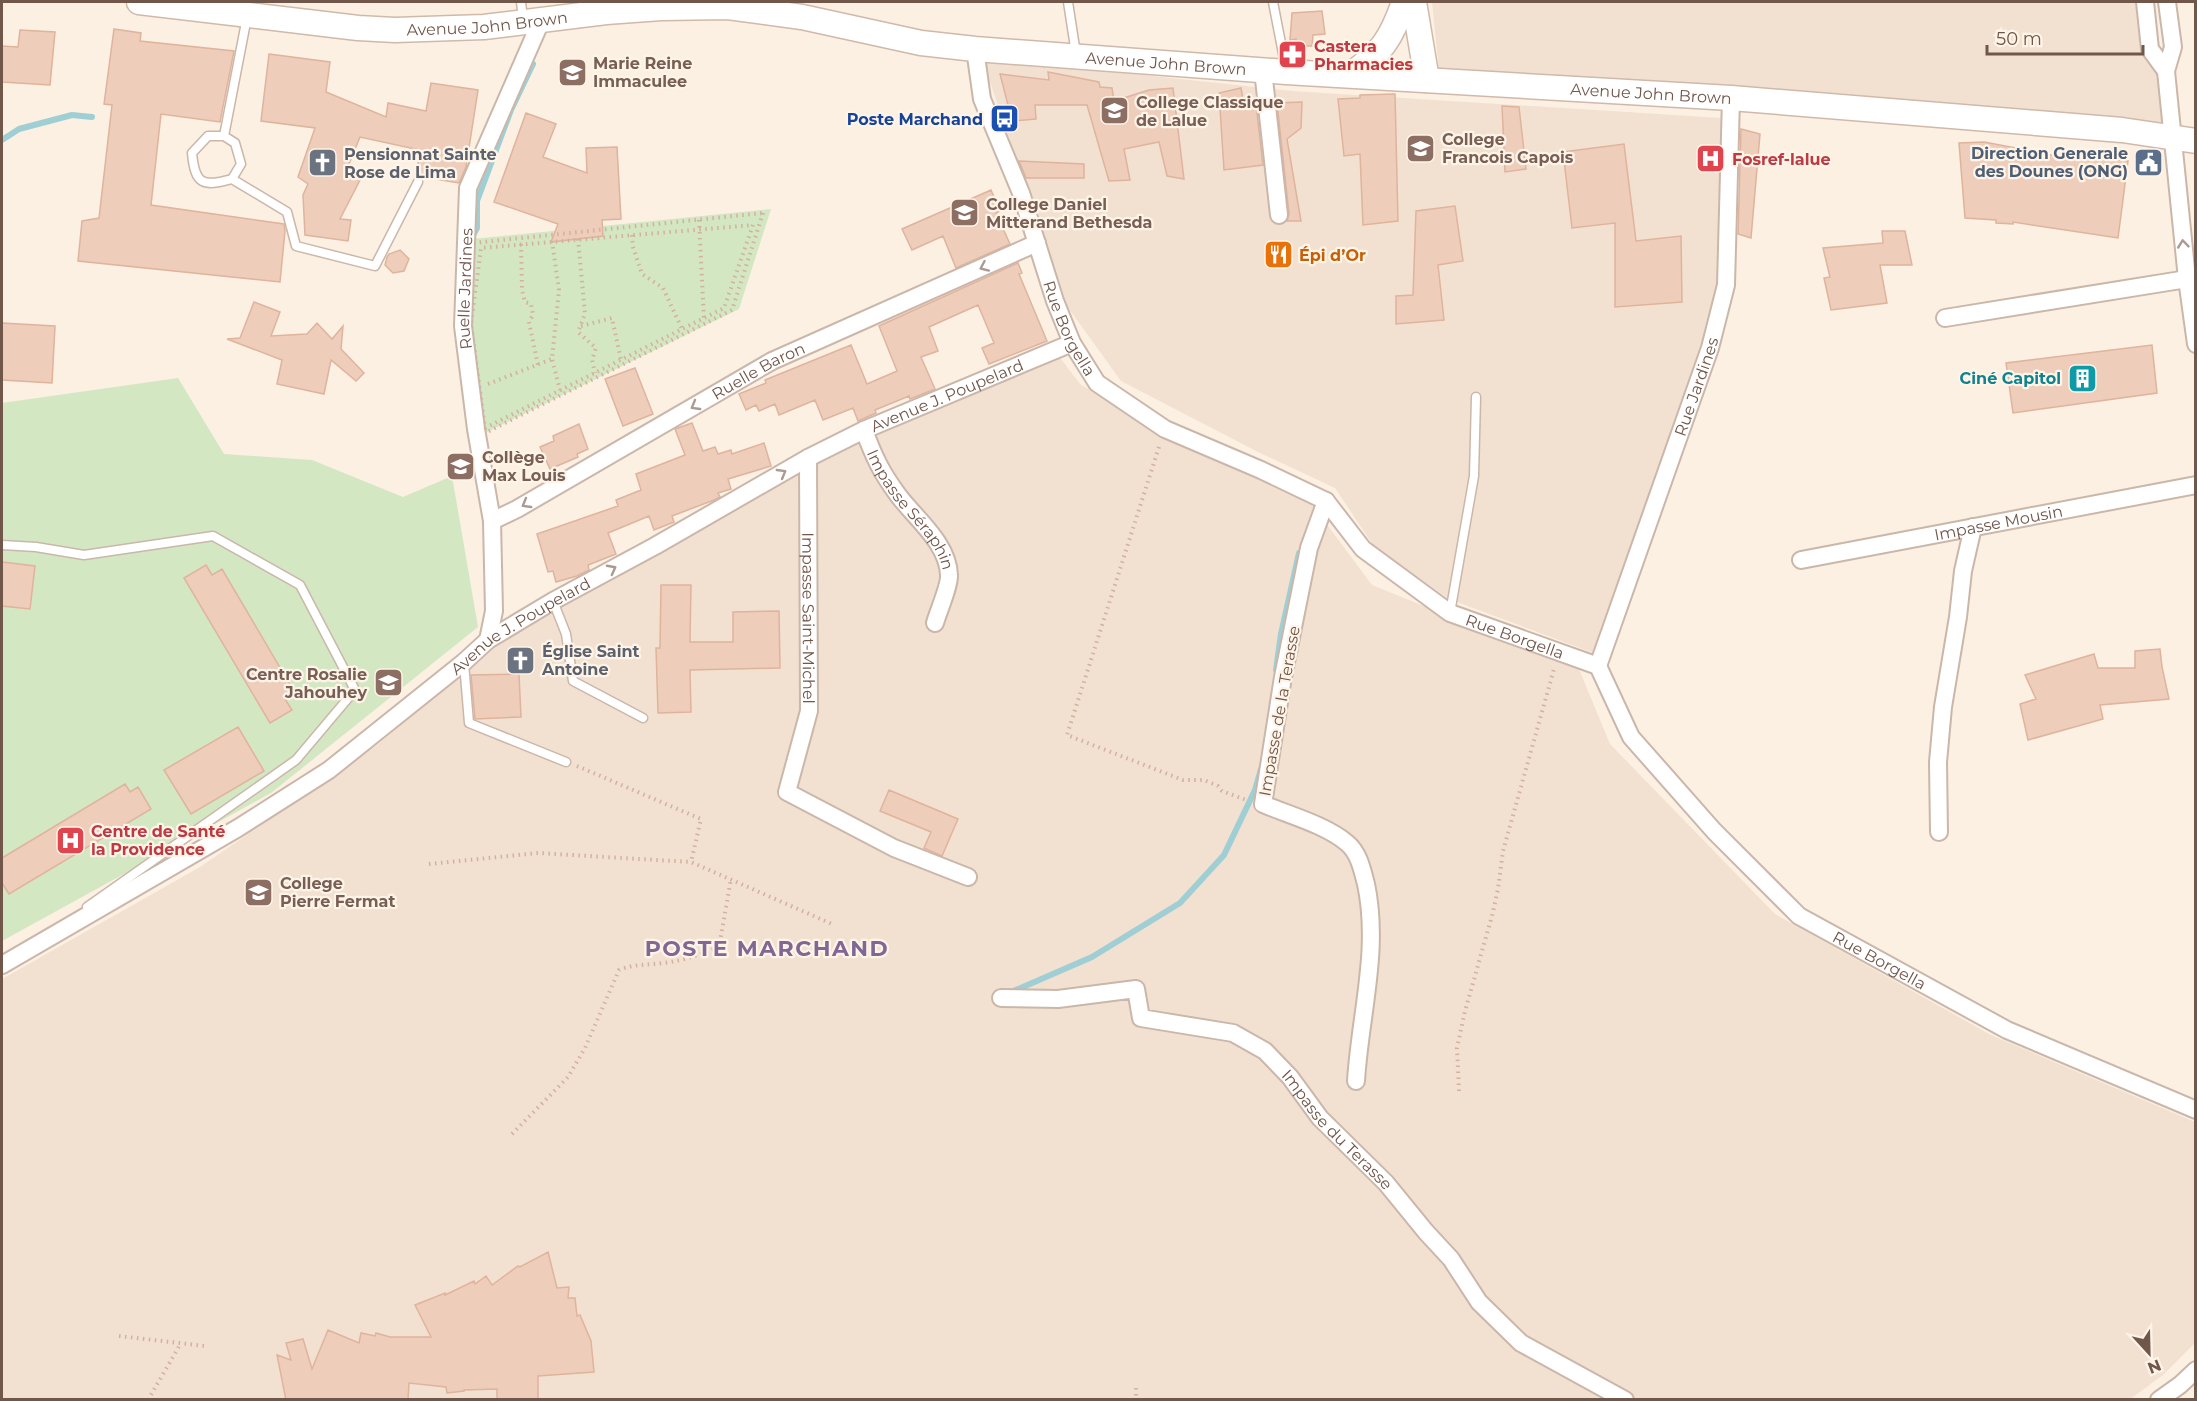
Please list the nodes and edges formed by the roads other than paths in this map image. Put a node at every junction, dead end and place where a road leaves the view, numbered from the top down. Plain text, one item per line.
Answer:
1 (139, 2) edge
2 (1068, 2) edge
3 (1273, 2) edge
4 (1404, 2) edge
5 (1414, 2) edge
6 (2145, 2) edge
7 (2168, 2) edge
8 (624, 6) edge
9 (248, 14) junction
10 (528, 15) edge
11 (975, 49) junction
12 (1076, 56) junction
13 (1275, 71) junction
14 (2166, 71) junction
15 (1349, 75) junction
16 (1427, 80) junction
17 (1731, 98) junction
18 (224, 136) junction
19 (2171, 136) junction
20 (2196, 141) edge
21 (232, 179) junction
22 (418, 182) dead end
23 (1279, 215) dead end
24 (1037, 243) junction
25 (2187, 279) junction
26 (1945, 318) dead end
27 (1072, 343) junction
28 (2196, 344) edge
29 (1476, 397) dead end
30 (864, 430) junction
31 (808, 458) junction
32 (2196, 485) edge
33 (1326, 501) junction
34 (492, 521) junction
35 (1973, 527) junction
36 (2, 545) edge
37 (1801, 560) dead end
38 (553, 601) junction
39 (1450, 613) junction
40 (935, 623) dead end
41 (488, 640) junction
42 (464, 662) junction
43 (1598, 666) junction
44 (644, 718) dead end
45 (566, 762) road end
46 (1939, 832) dead end
47 (968, 878) dead end
48 (22, 953) junction
49 (2, 965) edge
50 (1000, 998) dead end
51 (1356, 1081) dead end
52 (2196, 1110) edge
53 (2196, 1370) edge
54 (1625, 1400) edge
55 (2159, 1400) edge

1 - 9 main road, Avenue John Brown
2 - 12 lane
3 - 13 lane
4 - 15 main road
5 - 16 main road
6 - 14 street
7 - 14 street
8 - 10 main road, Avenue John Brown
8 - 11 main road, Avenue John Brown
9 - 10 main road, Avenue John Brown
9 - 18 lane
10 - 34 street, Ruelle Jardines
11 - 12 main road, Avenue John Brown
11 - 24 street, Rue Borgella
12 - 13 main road, Avenue John Brown
13 - 15 main road, Avenue John Brown
13 - 23 street
14 - 19 street
15 - 16 main road, Avenue John Brown
16 - 17 main road, Avenue John Brown
17 - 19 main road, Avenue John Brown
17 - 43 street, Rue Jardines
18 - 21 lane
18 - 21 lane
19 - 20 main road, Avenue John Brown
25 -> 19 street
21 - 22 lane
24 - 27 street, Rue Borgella
24 -> 34 street, Ruelle Baron
25 - 26 street
25 - 28 street
27 - 30 street, Avenue J. Poupelard
27 - 33 street, Rue Borgella
29 - 39 lane
30 - 31 street, Avenue J. Poupelard
30 - 40 street, Impasse Séraphin
38 -> 31 street, Avenue J. Poupelard
31 - 47 street, Impasse Saint-Michel
32 - 35 street, Impasse Mousin
33 - 39 street, Rue Borgella
33 - 51 street, Impasse de la Terasse
34 - 41 street, Ruelle Jardines
35 - 37 street, Impasse Mousin
35 - 46 street
36 - 48 lane
38 - 41 street, Avenue J. Poupelard
38 - 44 lane
39 - 43 street, Rue Borgella
41 - 42 street, Avenue J. Poupelard
42 - 45 lane
42 - 48 street, Avenue J. Poupelard
43 - 52 street, Rue Borgella
48 - 49 street, Avenue J. Poupelard
50 - 54 street, Impasse du Terasse
53 - 55 street

